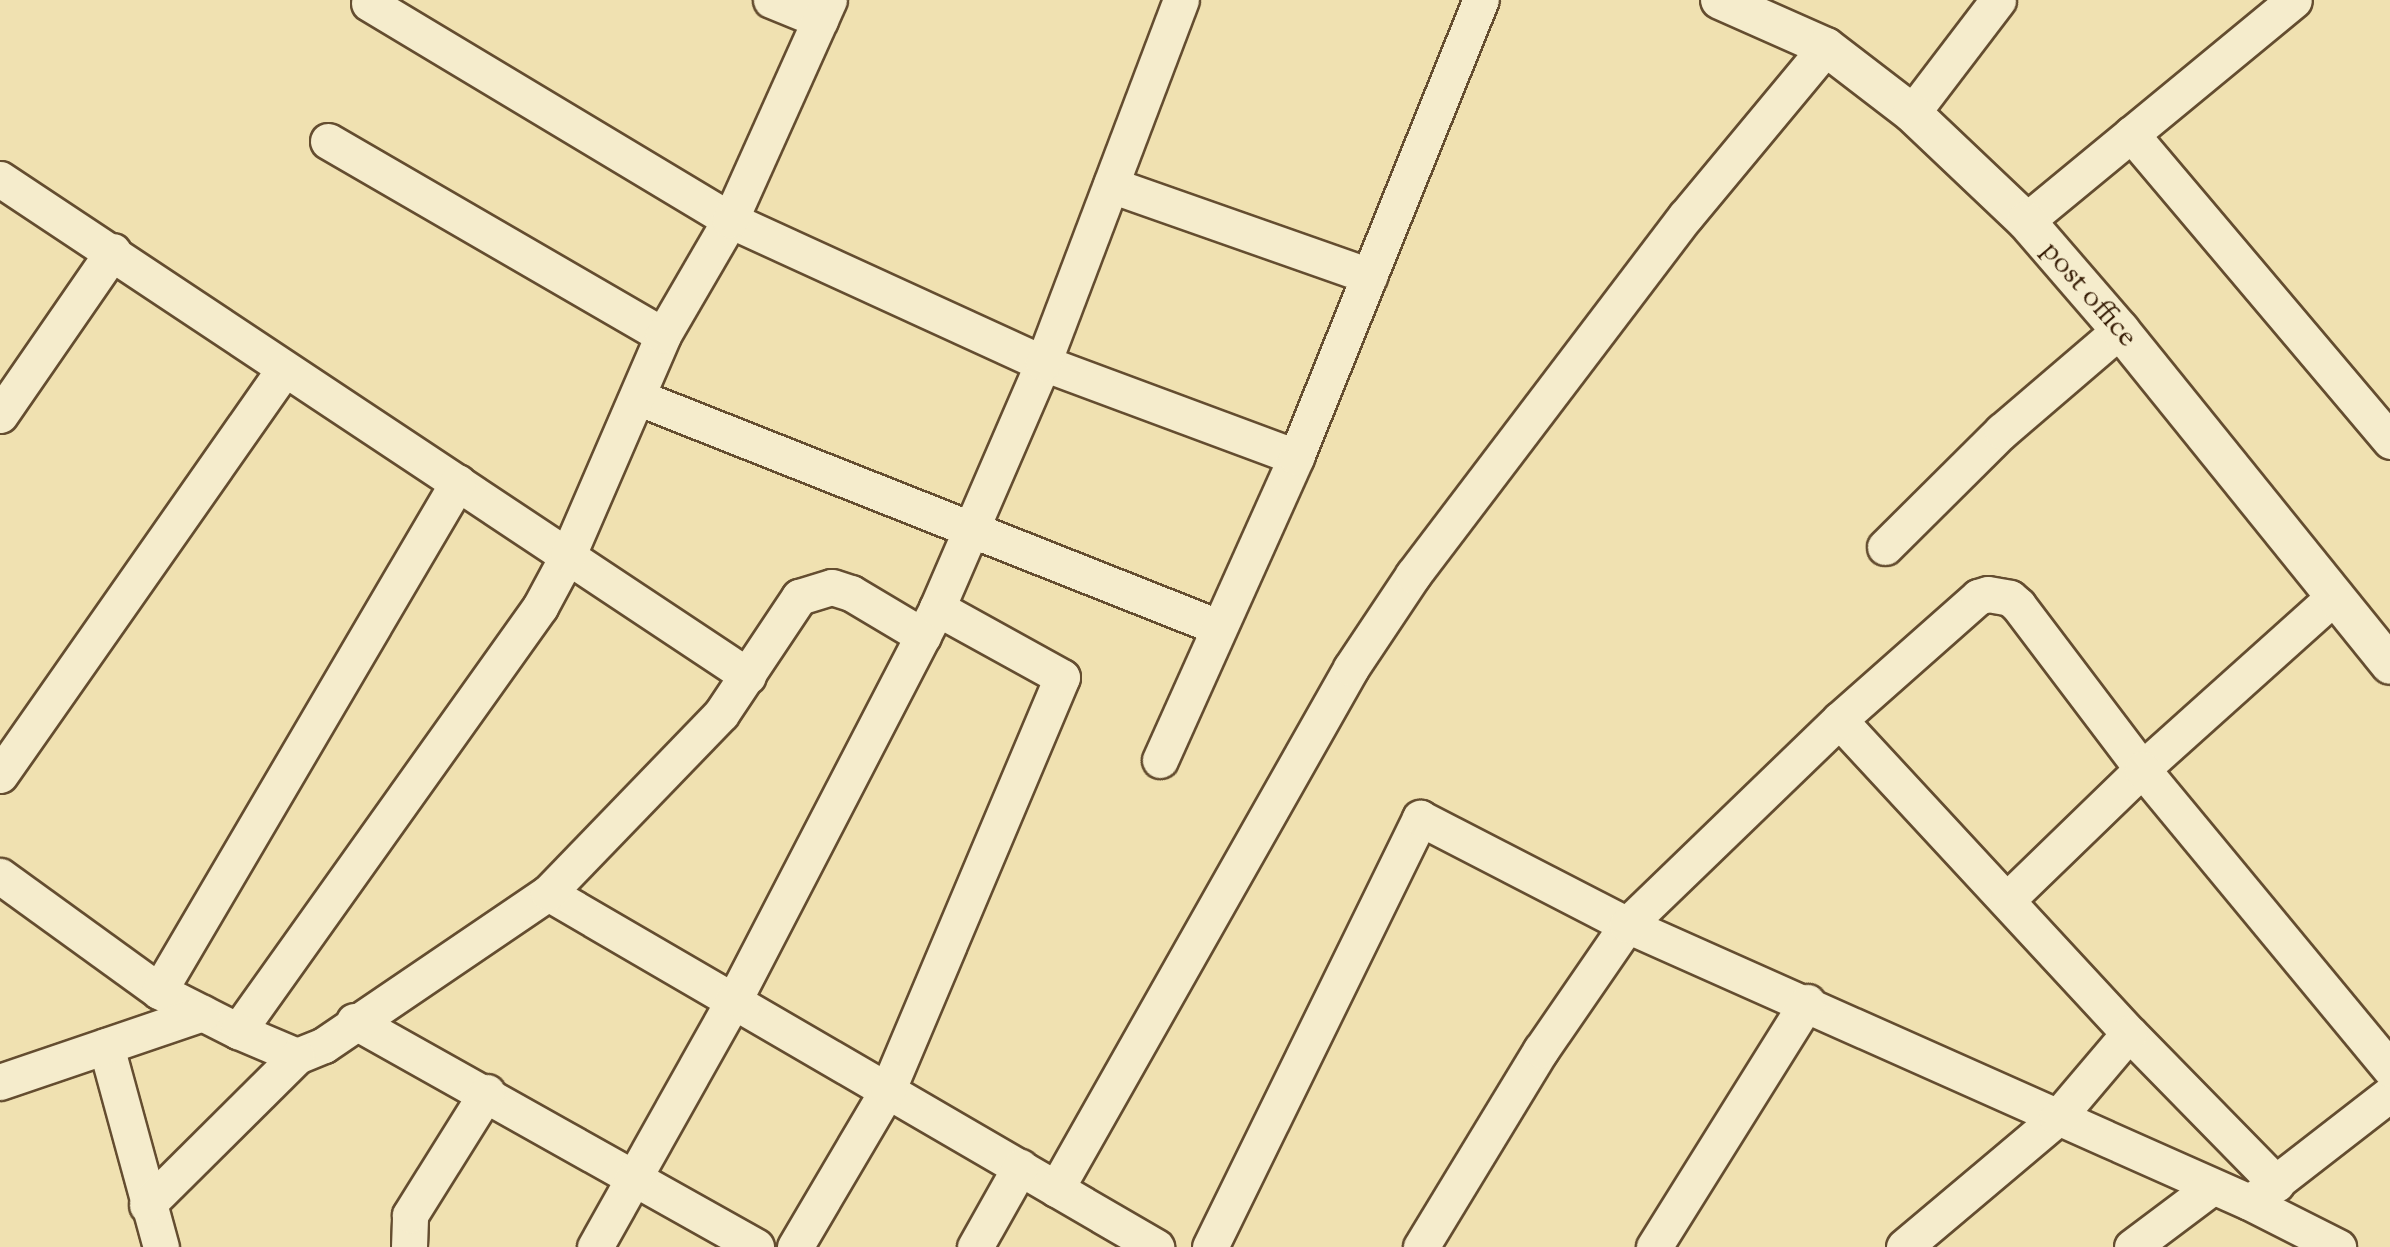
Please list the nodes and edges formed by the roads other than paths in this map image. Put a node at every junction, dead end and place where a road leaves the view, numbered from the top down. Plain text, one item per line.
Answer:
1 (771, 0) edge
2 (1181, 0) edge
3 (1481, 0) edge
4 (1720, 0) edge
5 (1998, 0) edge
6 (2294, 0) edge
7 (369, 3) dead end
8 (825, 10) edge
9 (1826, 47) junction
10 (1912, 113) junction
11 (2131, 134) junction
12 (328, 141) dead end
13 (0, 179) edge
14 (1111, 185) junction
15 (730, 220) junction
16 (2026, 221) junction
17 (113, 251) junction
18 (1369, 276) junction
19 (2120, 330) junction
20 (663, 335) junction
21 (1043, 363) junction
22 (283, 371) junction
23 (637, 397) junction
24 (0, 415) edge
25 (2390, 441) edge
26 (1296, 457) junction
27 (458, 482) junction
28 (970, 529) junction
29 (1885, 547) dead end
30 (568, 555) junction
31 (2334, 597) junction
32 (930, 622) junction
33 (1218, 627) junction
34 (2390, 665) edge
35 (748, 676) junction
36 (1839, 720) junction
37 (1160, 760) dead end
38 (2142, 769) junction
39 (0, 775) edge
40 (0, 876) edge
41 (548, 893) junction
42 (2008, 899) junction
43 (1626, 925) junction
44 (159, 991) junction
45 (735, 998) junction
46 (1807, 1002) junction
47 (203, 1013) junction
48 (354, 1021) junction
49 (238, 1031) junction
50 (2129, 1034) junction
51 (106, 1046) junction
52 (297, 1056) junction
53 (2390, 1069) edge
54 (0, 1082) edge
55 (888, 1088) junction
56 (487, 1092) junction
57 (2390, 1094) edge
58 (2057, 1118) junction
59 (1020, 1167) junction
60 (632, 1177) junction
61 (2212, 1187) junction
62 (1056, 1189) junction
63 (2263, 1193) junction
64 (147, 1205) junction
65 (161, 1247) edge
66 (409, 1247) edge
67 (596, 1247) edge
68 (756, 1247) edge
69 (795, 1247) edge
70 (975, 1247) edge
71 (1156, 1247) edge
72 (1210, 1247) edge
73 (1421, 1247) edge
74 (1654, 1247) edge
75 (1904, 1247) edge
76 (2132, 1247) edge
77 (2338, 1247) edge

1 - 8 street
2 - 14 street
3 - 18 street
4 - 9 street, post office
5 - 10 street
6 - 11 street
7 - 15 street
8 - 15 street
9 - 10 street, post office
9 - 62 street
10 - 16 street, post office
11 - 16 street
11 - 25 street
12 - 20 street
13 - 17 street
14 - 18 street
14 - 21 street
15 - 20 street
15 - 21 street
16 - 19 street, post office
17 - 22 street
17 - 24 street
18 - 26 street
19 - 29 street
19 - 31 street, post office
20 - 23 street
21 - 26 street
21 - 28 street
22 - 27 street
22 - 39 street
23 - 28 street
23 - 30 street
26 - 33 street
27 - 30 street
27 - 44 street
28 - 32 street
28 - 33 street
30 - 35 street
30 - 49 street
31 - 34 street, post office
31 - 38 street
32 - 35 street
32 - 45 street
32 - 55 street
33 - 37 street
35 - 41 street
36 - 38 street
36 - 42 street
36 - 43 street
38 - 42 street
38 - 53 street
40 - 44 street
41 - 45 street
41 - 48 street
42 - 50 street
43 - 46 street
43 - 72 street
43 - 73 street
44 - 47 street
45 - 55 street
45 - 60 street
46 - 58 street
46 - 74 street
47 - 49 street
47 - 51 street
48 - 52 street
48 - 56 street
49 - 52 street
50 - 58 street
50 - 63 street
51 - 54 street
51 - 64 street
52 - 64 street
55 - 59 street
55 - 69 street
56 - 60 street
56 - 66 street
57 - 63 street
58 - 61 street
58 - 75 street
59 - 62 street
59 - 70 street
60 - 67 street
60 - 68 street
61 - 63 street
61 - 76 street
62 - 71 street
63 - 77 street
64 - 65 street

